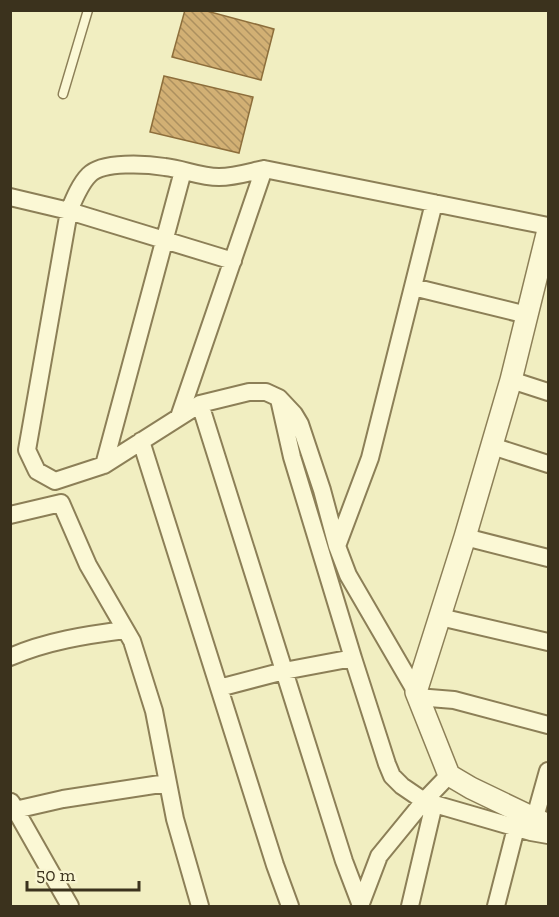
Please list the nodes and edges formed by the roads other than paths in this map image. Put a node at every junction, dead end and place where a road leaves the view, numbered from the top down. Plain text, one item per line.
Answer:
1 (87, 10) edge
2 (63, 94) dead end
3 (264, 170) junction
4 (183, 171) junction
5 (10, 197) edge
6 (434, 203) junction
7 (69, 211) junction
8 (549, 228) edge
9 (164, 242) junction
10 (233, 261) junction
11 (413, 287) junction
12 (527, 315) junction
13 (511, 380) junction
14 (549, 392) edge
15 (279, 398) junction
16 (200, 404) junction
17 (179, 417) junction
18 (141, 441) junction
19 (492, 446) junction
20 (549, 464) edge
21 (105, 465) junction
22 (56, 481) junction
23 (61, 503) junction
24 (10, 515) edge
25 (465, 537) junction
26 (337, 546) junction
27 (549, 558) edge
28 (440, 617) junction
29 (125, 630) junction
30 (549, 642) edge
31 (10, 657) edge
32 (353, 658) junction
33 (284, 671) junction
34 (219, 688) junction
35 (416, 694) junction
36 (549, 725) edge
37 (549, 771) edge
38 (449, 775) junction
39 (167, 783) junction
40 (429, 802) junction
41 (13, 806) edge
42 (533, 826) edge
43 (549, 835) edge
44 (360, 905) edge
45 (70, 906) edge
46 (200, 906) edge
47 (290, 906) edge
48 (410, 906) edge
49 (496, 906) edge

1 - 2 lane
3 - 4 street
3 - 6 street
3 - 10 street
4 - 7 street
4 - 9 street
5 - 7 street
6 - 8 street
6 - 11 street
7 - 9 street
7 - 22 street
8 - 12 street
9 - 10 street
9 - 21 street
10 - 17 street
11 - 12 street
11 - 26 street
12 - 13 street
13 - 14 street
13 - 19 street
15 - 16 street
15 - 26 street
15 - 32 street
16 - 17 street
16 - 33 street
17 - 18 street
18 - 21 street
18 - 34 street
19 - 20 street
19 - 25 street
21 - 22 street
22 - 23 street
23 - 24 street
23 - 29 street
25 - 27 street
25 - 28 street
26 - 35 street
28 - 30 street
28 - 35 street
29 - 31 street
29 - 39 street
32 - 33 street
32 - 40 street
33 - 34 street
33 - 44 street
34 - 47 street
35 - 36 street
35 - 38 street
37 - 42 street
38 - 40 street
38 - 42 street
39 - 41 street
39 - 46 street
40 - 42 street
40 - 44 street
40 - 48 street
41 - 45 street
42 - 43 street
42 - 49 street

